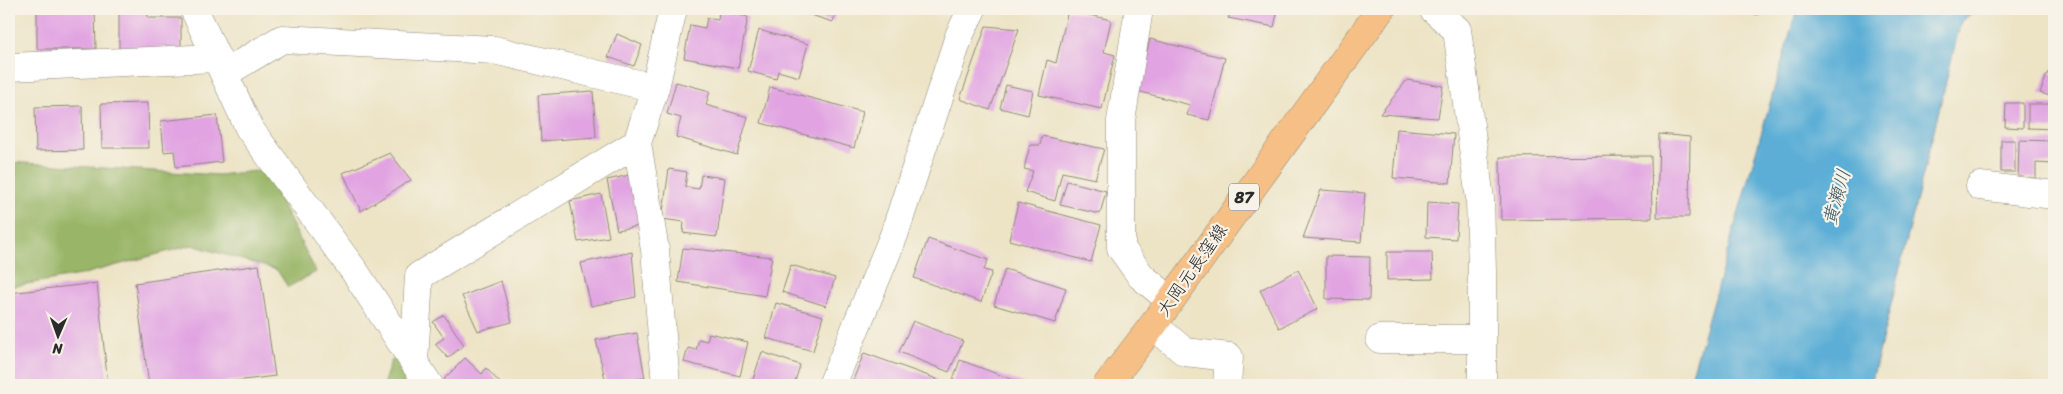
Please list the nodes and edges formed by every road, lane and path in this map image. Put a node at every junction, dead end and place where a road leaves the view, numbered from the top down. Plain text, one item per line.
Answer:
1 (194, 9) edge
2 (673, 9) edge
3 (972, 9) edge
4 (1139, 9) edge
5 (1380, 9) edge
6 (1432, 9) edge
7 (222, 66) junction
8 (9, 67) edge
9 (655, 88) junction
10 (637, 143) junction
11 (1980, 186) dead end
12 (2054, 195) edge
13 (1170, 300) junction
14 (1153, 325) junction
15 (1380, 339) dead end
16 (1482, 339) junction
17 (414, 362) junction
18 (429, 385) edge
19 (666, 385) edge
20 (832, 385) edge
21 (1107, 385) edge
22 (1227, 385) edge
23 (1482, 385) edge

1 - 7 street
2 - 9 street
3 - 20 street
4 - 13 street
5 - 13 main road, 大岡元長窪線 / 87
6 - 16 street
7 - 8 street
7 - 9 street
7 - 17 street
9 - 10 street
10 - 17 street
10 - 19 street
11 - 12 street
13 - 14 main road, 大岡元長窪線 / 87
14 - 21 main road, 大岡元長窪線 / 87
14 - 22 street
15 - 16 street
16 - 23 street
17 - 18 street

